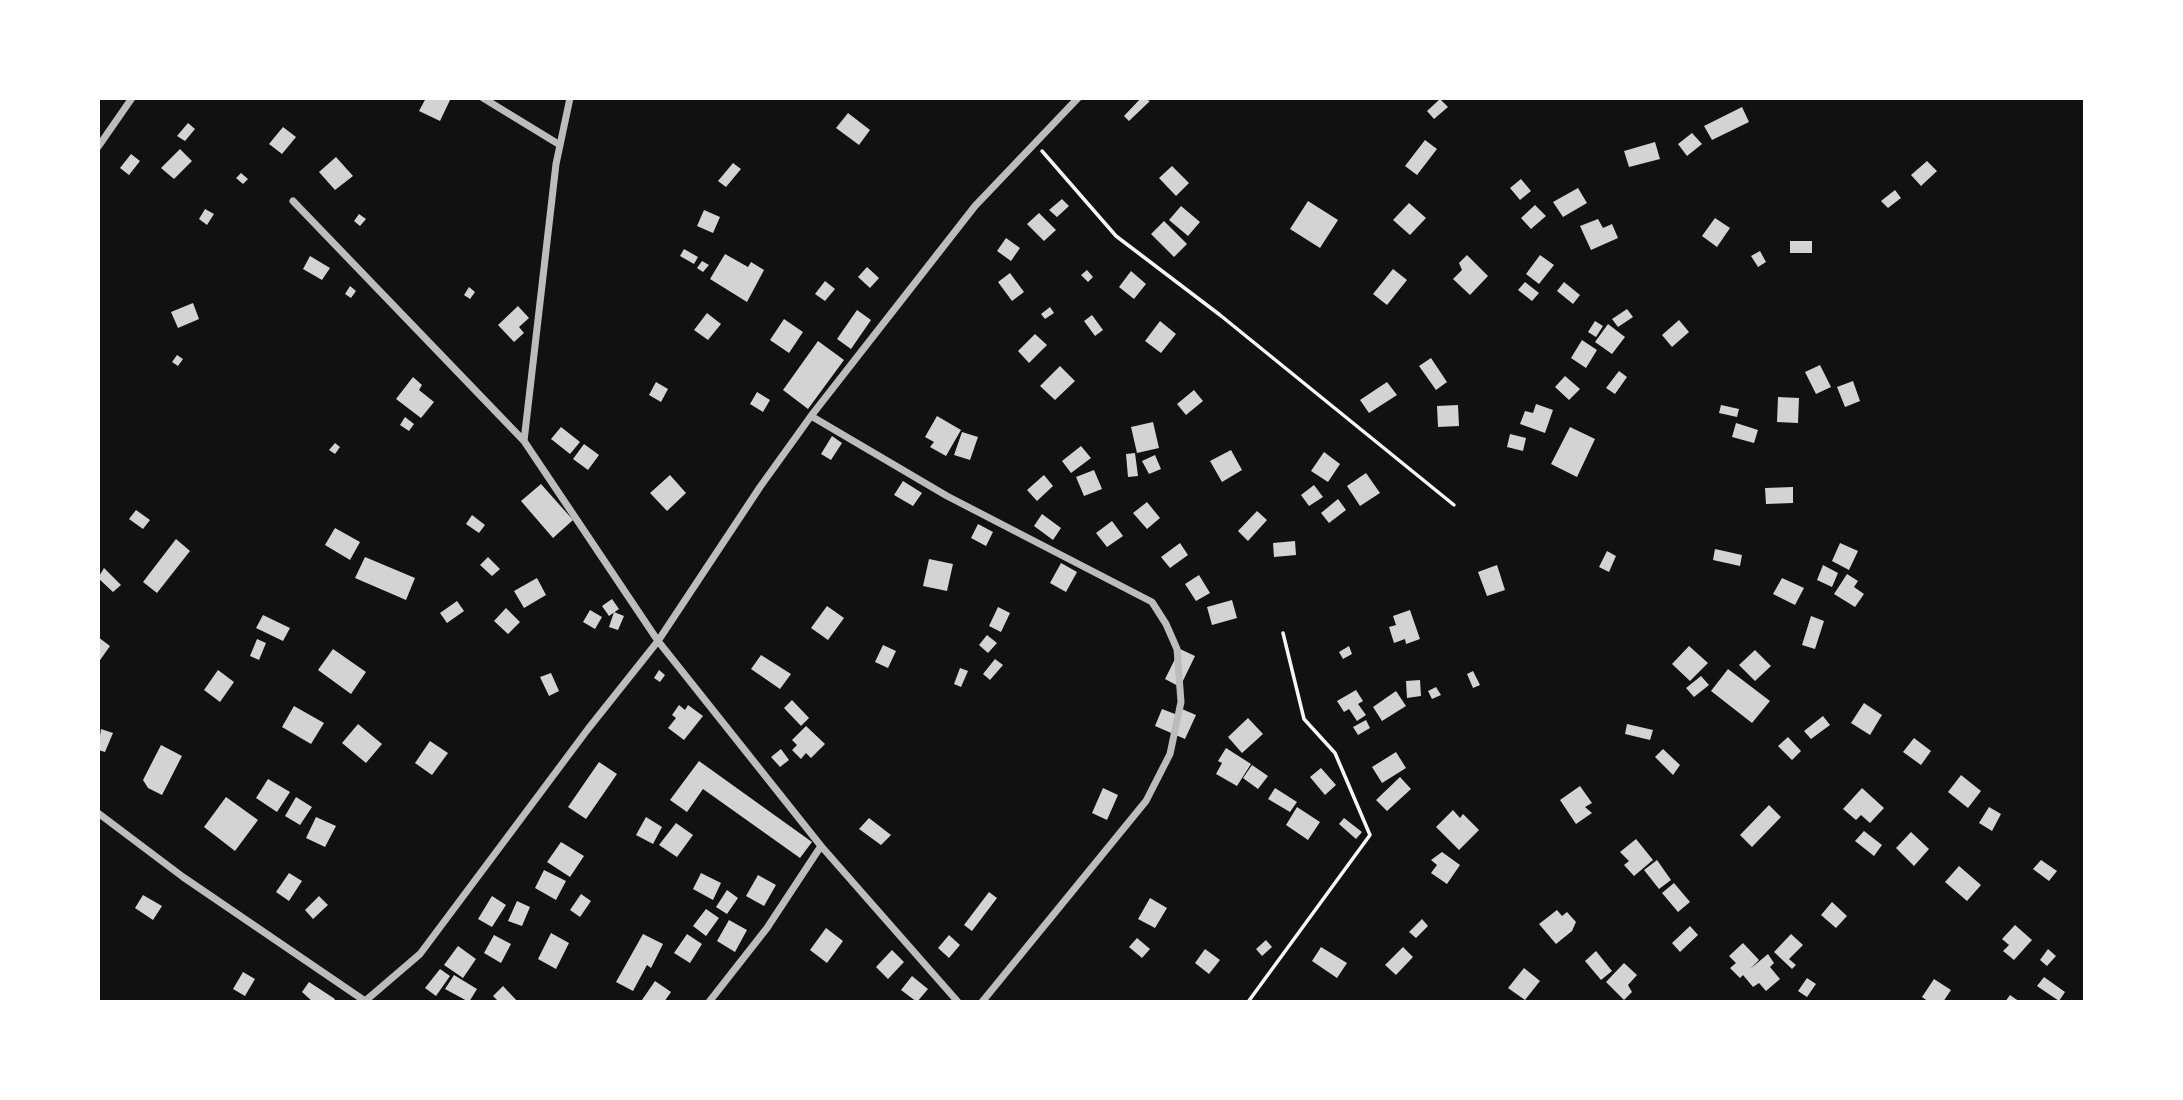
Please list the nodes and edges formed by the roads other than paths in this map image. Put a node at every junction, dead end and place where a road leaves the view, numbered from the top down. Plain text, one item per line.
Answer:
1 (132, 98) edge
2 (483, 98) edge
3 (570, 98) edge
4 (1078, 98) edge
5 (560, 145) junction
6 (98, 147) edge
7 (293, 201) dead end
8 (811, 416) junction
9 (524, 441) junction
10 (658, 641) junction
11 (98, 813) edge
12 (821, 846) junction
13 (364, 1002) edge
14 (709, 1002) edge
15 (958, 1002) edge
16 (982, 1002) edge

1 - 6 street
2 - 5 street
3 - 5 street
4 - 8 street
5 - 9 street
7 - 9 street
8 - 10 street
8 - 16 street
9 - 10 street
10 - 12 street
10 - 13 street
11 - 13 street
12 - 14 street
12 - 15 street

